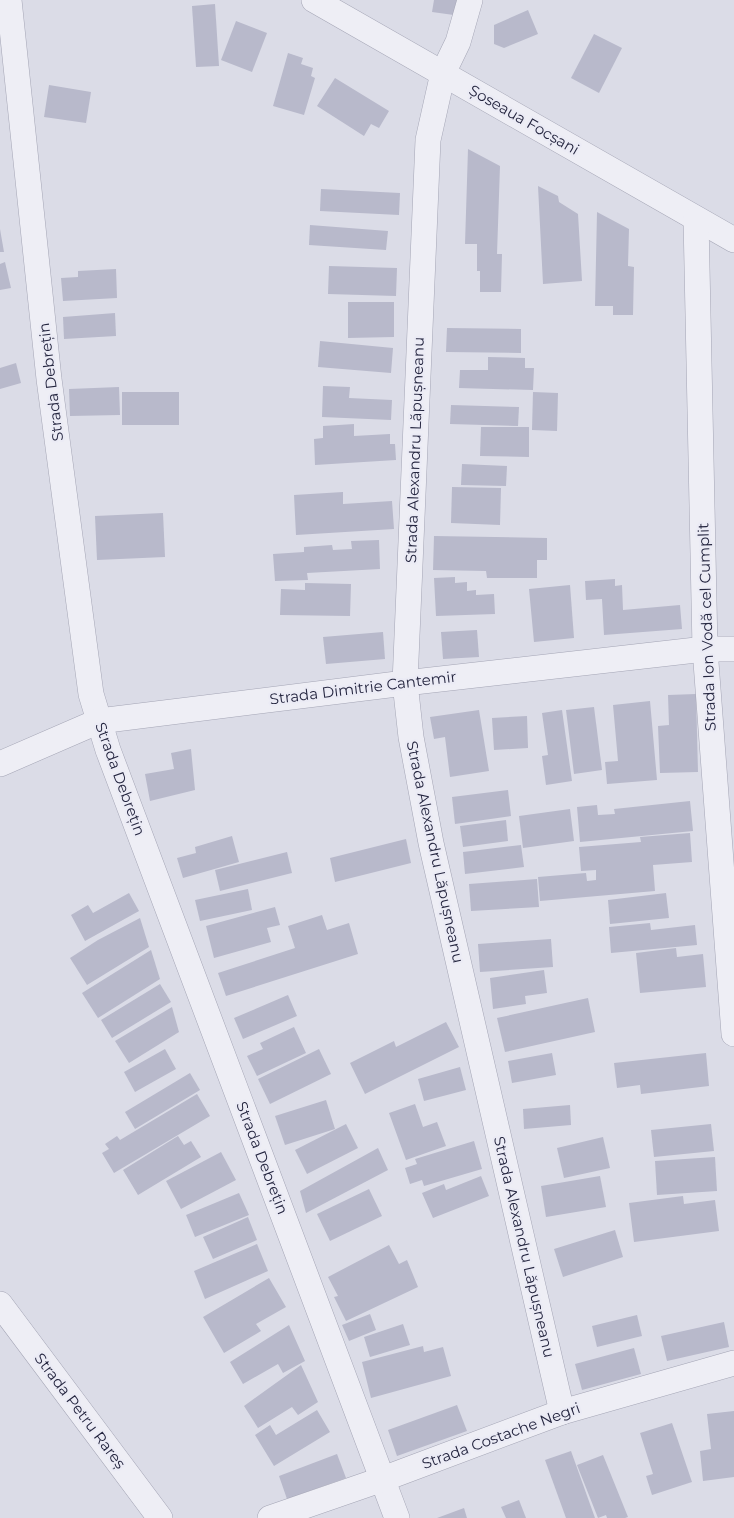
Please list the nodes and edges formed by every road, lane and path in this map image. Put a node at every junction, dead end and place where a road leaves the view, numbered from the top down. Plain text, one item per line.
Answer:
1 (314, 0) edge
2 (470, 0) edge
3 (6, 3) edge
4 (444, 73) junction
5 (696, 219) junction
6 (734, 240) edge
7 (705, 649) junction
8 (734, 649) edge
9 (405, 683) junction
10 (99, 721) junction
11 (0, 764) edge
12 (732, 969) edge
13 (734, 1034) edge
14 (0, 1304) edge
15 (734, 1363) edge
16 (562, 1412) junction
17 (383, 1479) junction
18 (160, 1518) edge
19 (270, 1518) edge
20 (397, 1518) edge

1 - 4 street, Șoseaua Focșani
2 - 4 street, Strada Alexandru Lăpușneanu
3 - 10 street, Strada Debrețin
4 - 5 street, Șoseaua Focșani
4 - 9 street, Strada Alexandru Lăpușneanu
5 - 6 street, Șoseaua Focșani
5 - 7 street, Strada Ion Vodă cel Cumplit
7 - 8 street, Strada Dimitrie Cantemir
7 - 9 street, Strada Dimitrie Cantemir
7 - 12 street, Strada Ion Vodă cel Cumplit
9 - 10 street, Strada Dimitrie Cantemir
9 - 16 street, Strada Alexandru Lăpușneanu
10 - 11 street, Strada Dimitrie Cantemir
10 - 17 street, Strada Debrețin
12 - 13 street, Strada Ion Vodă cel Cumplit
14 - 18 street, Strada Petru Rareș
15 - 16 street, Strada Costache Negri
16 - 17 street, Strada Costache Negri
17 - 19 street, Strada Costache Negri
17 - 20 street, Strada Debrețin

